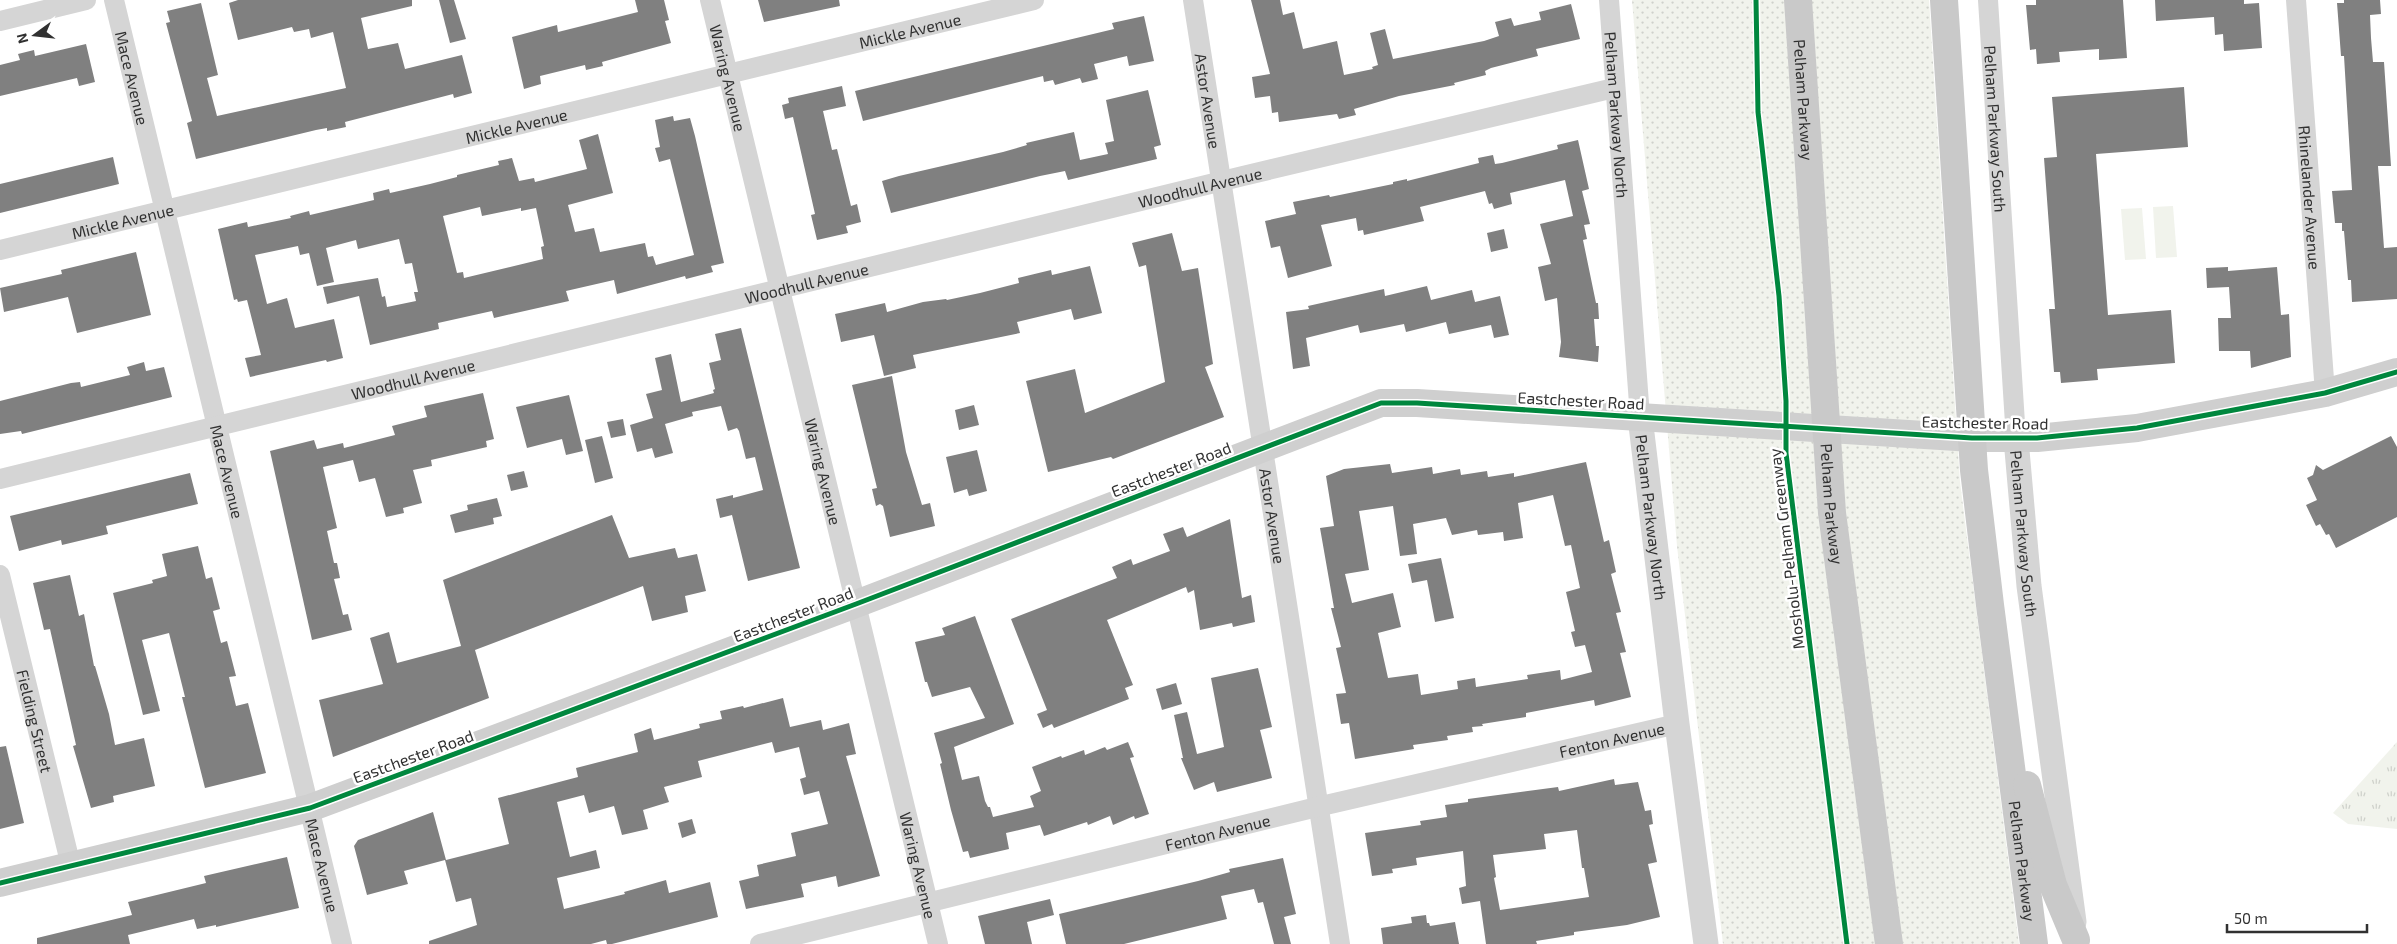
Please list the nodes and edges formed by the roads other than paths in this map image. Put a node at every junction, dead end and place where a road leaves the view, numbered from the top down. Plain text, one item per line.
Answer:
1 (86, 0) edge
2 (114, 0) edge
3 (710, 0) edge
4 (1034, 0) edge
5 (1193, 0) edge
6 (1608, 0) edge
7 (1798, 0) edge
8 (1944, 0) edge
9 (1988, 0) edge
10 (2296, 0) edge
11 (0, 21) edge
12 (728, 74) junction
13 (1614, 88) junction
14 (1221, 182) junction
15 (165, 210) junction
16 (0, 250) edge
17 (780, 289) junction
18 (2397, 372) edge
19 (2325, 393) junction
20 (1640, 416) junction
21 (217, 426) junction
22 (1826, 428) junction
23 (1972, 438) junction
24 (2016, 438) junction
25 (1262, 448) junction
26 (0, 479) edge
27 (0, 575) edge
28 (856, 604) junction
29 (2006, 720) junction
30 (1677, 724) junction
31 (1317, 807) junction
32 (310, 808) junction
33 (70, 866) junction
34 (0, 883) edge
35 (928, 903) junction
36 (2076, 942) edge
37 (342, 944) edge
38 (760, 944) edge
39 (938, 944) edge
40 (1340, 944) edge
41 (1706, 944) edge
42 (1889, 944) edge
43 (2034, 944) edge

1 - 11 street
2 - 15 street, Mace Avenue
3 - 12 street, Waring Avenue
4 - 12 street, Mickle Avenue
5 - 14 street, Astor Avenue
6 - 13 street, Pelham Parkway North
7 - 22 main road, Pelham Parkway
8 - 23 main road, Pelham Parkway
9 - 24 street, Pelham Parkway South
10 - 19 street, Rhinelander Avenue
12 - 15 street, Mickle Avenue
12 - 17 street, Waring Avenue
13 - 14 street, Woodhull Avenue
13 - 20 street, Pelham Parkway North
14 - 17 street, Woodhull Avenue
14 - 25 street, Astor Avenue
15 - 16 street, Mickle Avenue
15 - 21 street, Mace Avenue
17 - 21 street, Woodhull Avenue
17 - 28 street, Waring Avenue
18 - 19 main road, Eastchester Road
19 - 24 main road, Eastchester Road
20 - 22 main road, Eastchester Road
20 - 25 main road, Eastchester Road
20 - 30 street, Pelham Parkway North
21 - 26 street, Woodhull Avenue
21 - 32 street, Mace Avenue
22 - 23 main road, Eastchester Road
22 - 42 main road, Pelham Parkway
23 - 24 main road, Eastchester Road
23 - 29 main road, Pelham Parkway
24 - 36 street, Pelham Parkway South
25 - 28 main road, Eastchester Road
25 - 31 street, Astor Avenue
27 - 33 street, Fielding Street
28 - 32 main road, Eastchester Road
28 - 35 street, Waring Avenue
29 - 36 main road
29 - 43 main road, Pelham Parkway
30 - 31 street, Fenton Avenue
30 - 41 street, Pelham Parkway North
31 - 35 street, Fenton Avenue
31 - 40 street, Astor Avenue
32 - 33 main road, Eastchester Road
32 - 37 street, Mace Avenue
33 - 34 main road, Eastchester Road
35 - 38 street, Fenton Avenue
35 - 39 street, Waring Avenue

